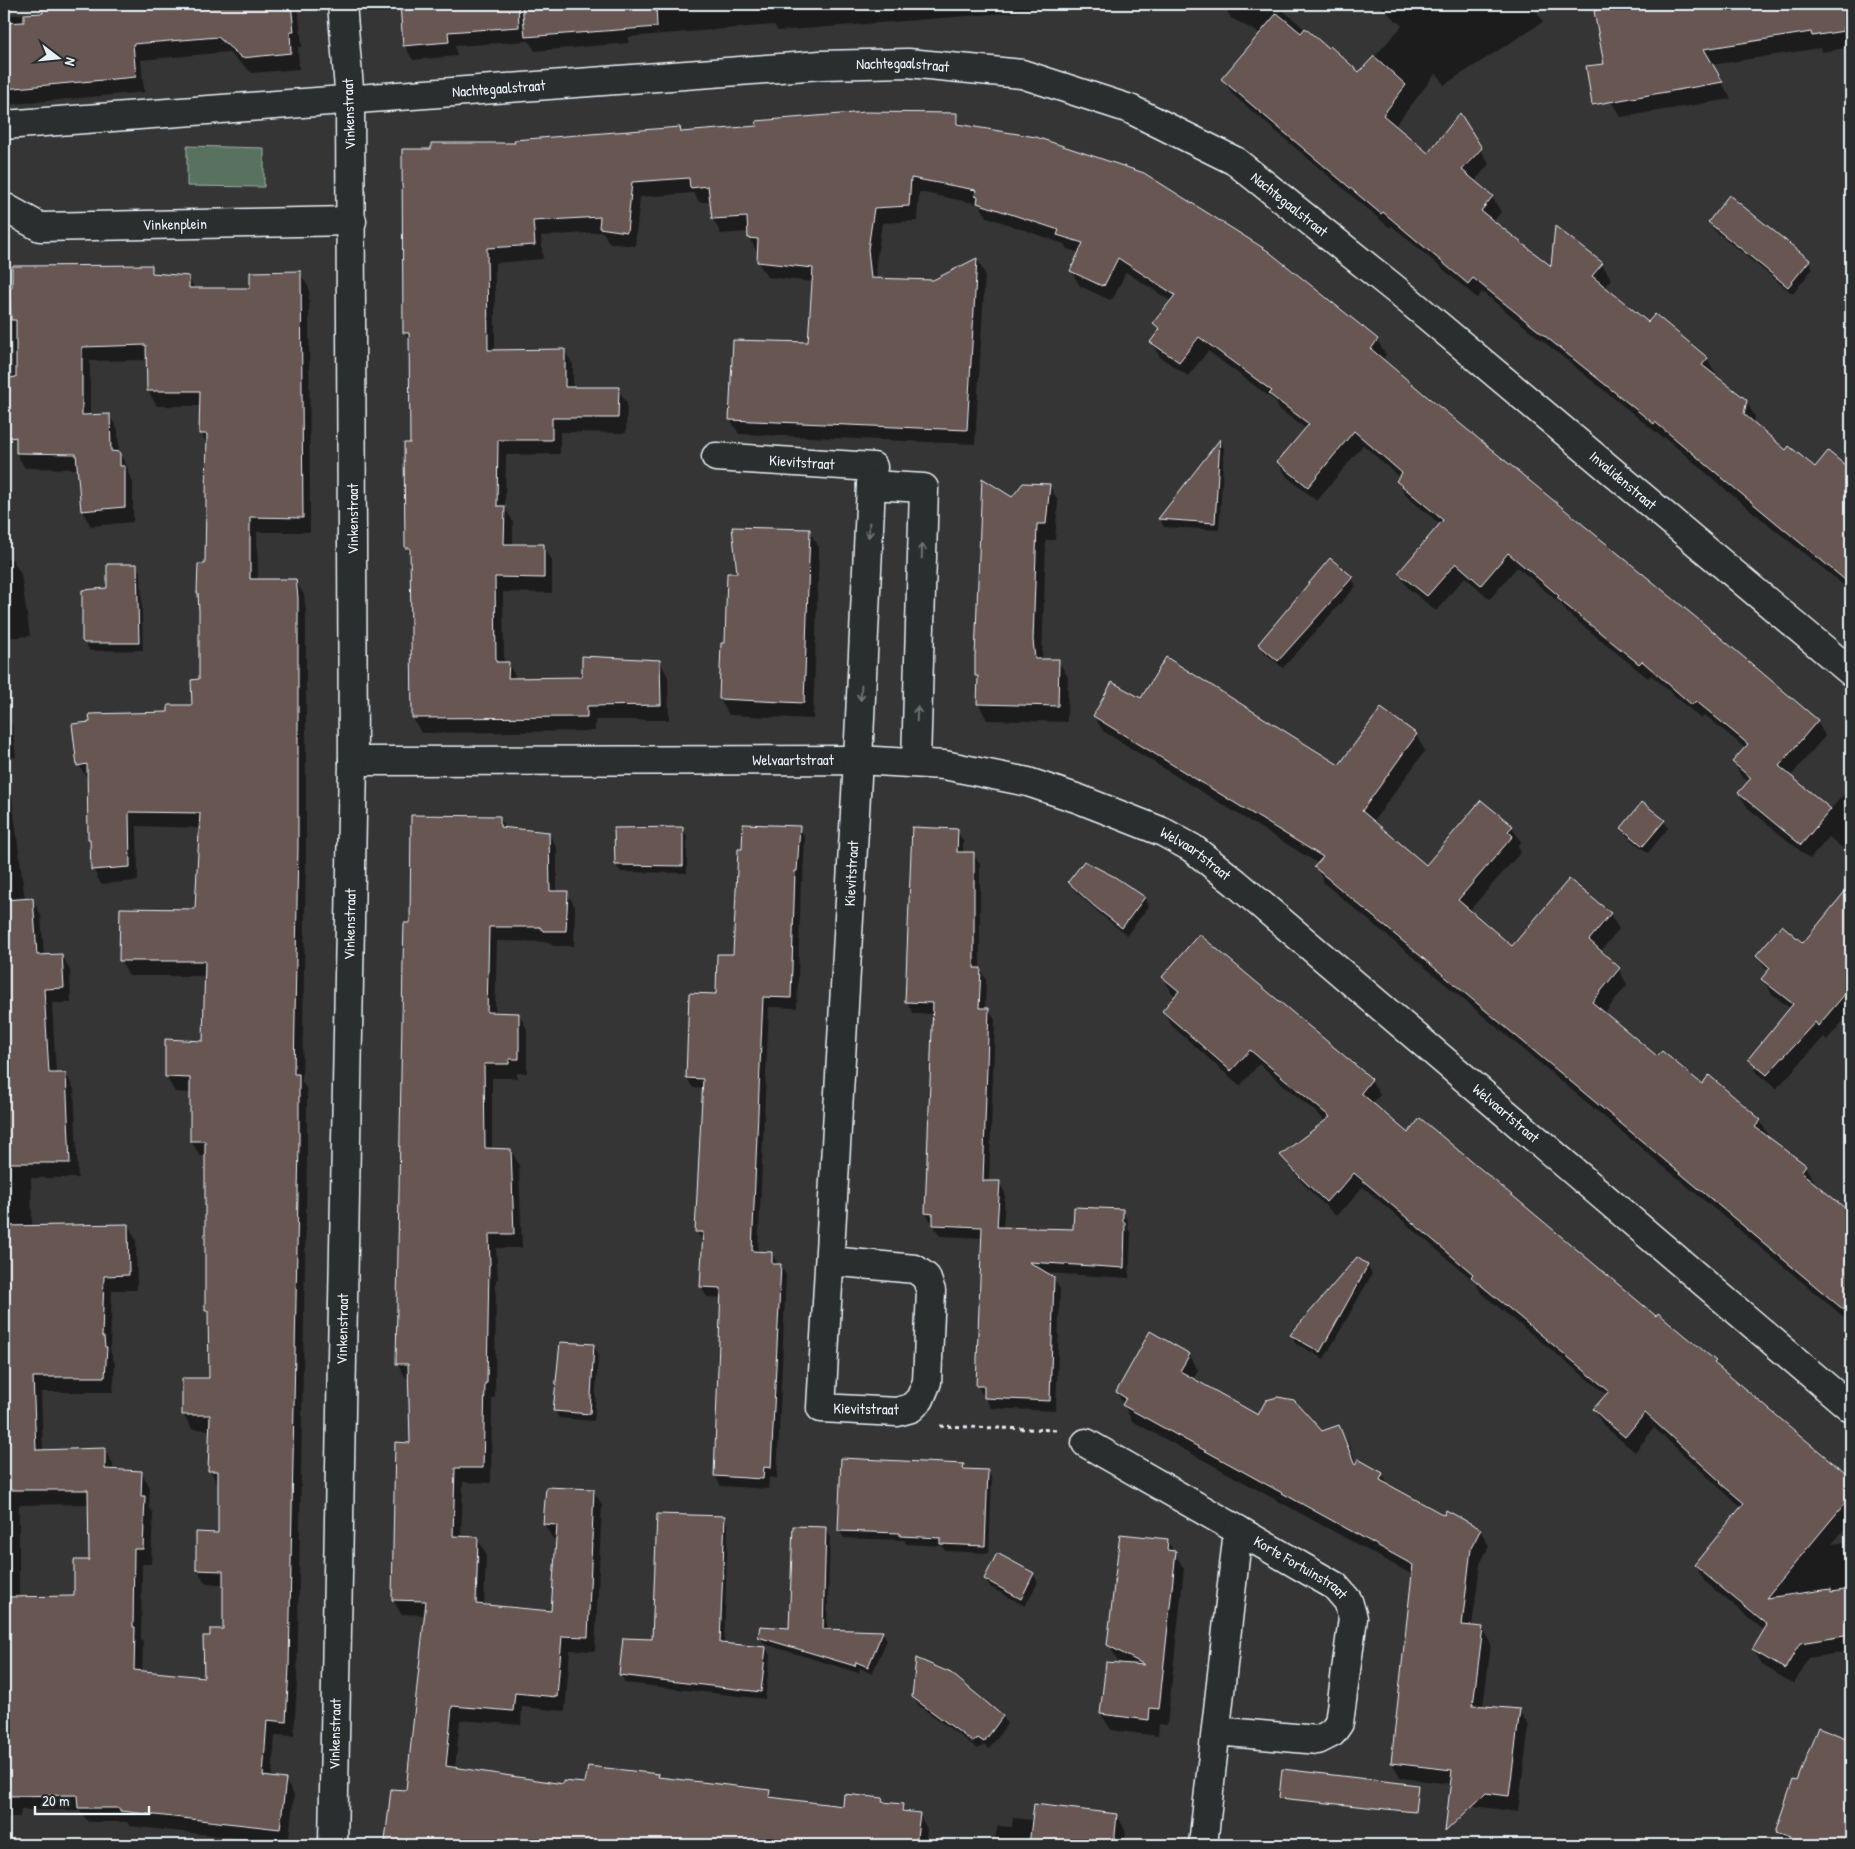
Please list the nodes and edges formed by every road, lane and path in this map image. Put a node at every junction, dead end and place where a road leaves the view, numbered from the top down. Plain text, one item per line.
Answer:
1 (342, 4) edge
2 (350, 100) junction
3 (4, 125) edge
4 (4, 207) edge
5 (352, 221) junction
6 (1394, 289) joint
7 (716, 457) dead end
8 (871, 485) junction
9 (1851, 672) edge
10 (858, 760) junction
11 (353, 762) junction
12 (916, 762) junction
13 (830, 1262) junction
14 (911, 1408) junction
15 (1851, 1408) edge
16 (1086, 1443) joint
17 (1238, 1530) junction
18 (1216, 1731) junction
19 (333, 1845) edge
20 (1204, 1845) edge

1 - 2 street, Vinkenstraat
2 - 3 street
2 - 5 street, Vinkenstraat
2 - 6 street, Nachtegaalstraat
4 - 5 street, Vinkenplein
5 - 11 street, Vinkenstraat
6 - 9 street, Invalidenstraat
7 - 8 street, Kievitstraat
8 -> 10 street, Kievitstraat
12 -> 8 street
10 - 11 street, Welvaartstraat
10 - 12 street, Welvaartstraat
10 - 13 street, Kievitstraat
11 - 19 street, Vinkenstraat
12 - 15 street, Welvaartstraat
13 - 14 street, Kievitstraat
13 - 14 street, Kievitstraat
14 - 16 path
16 - 17 street, Korte Fortuinstraat
17 - 18 street, Korte Fortuinstraat
17 - 18 street, Korte Fortuinstraat
18 - 20 street, Korte Fortuinstraat

